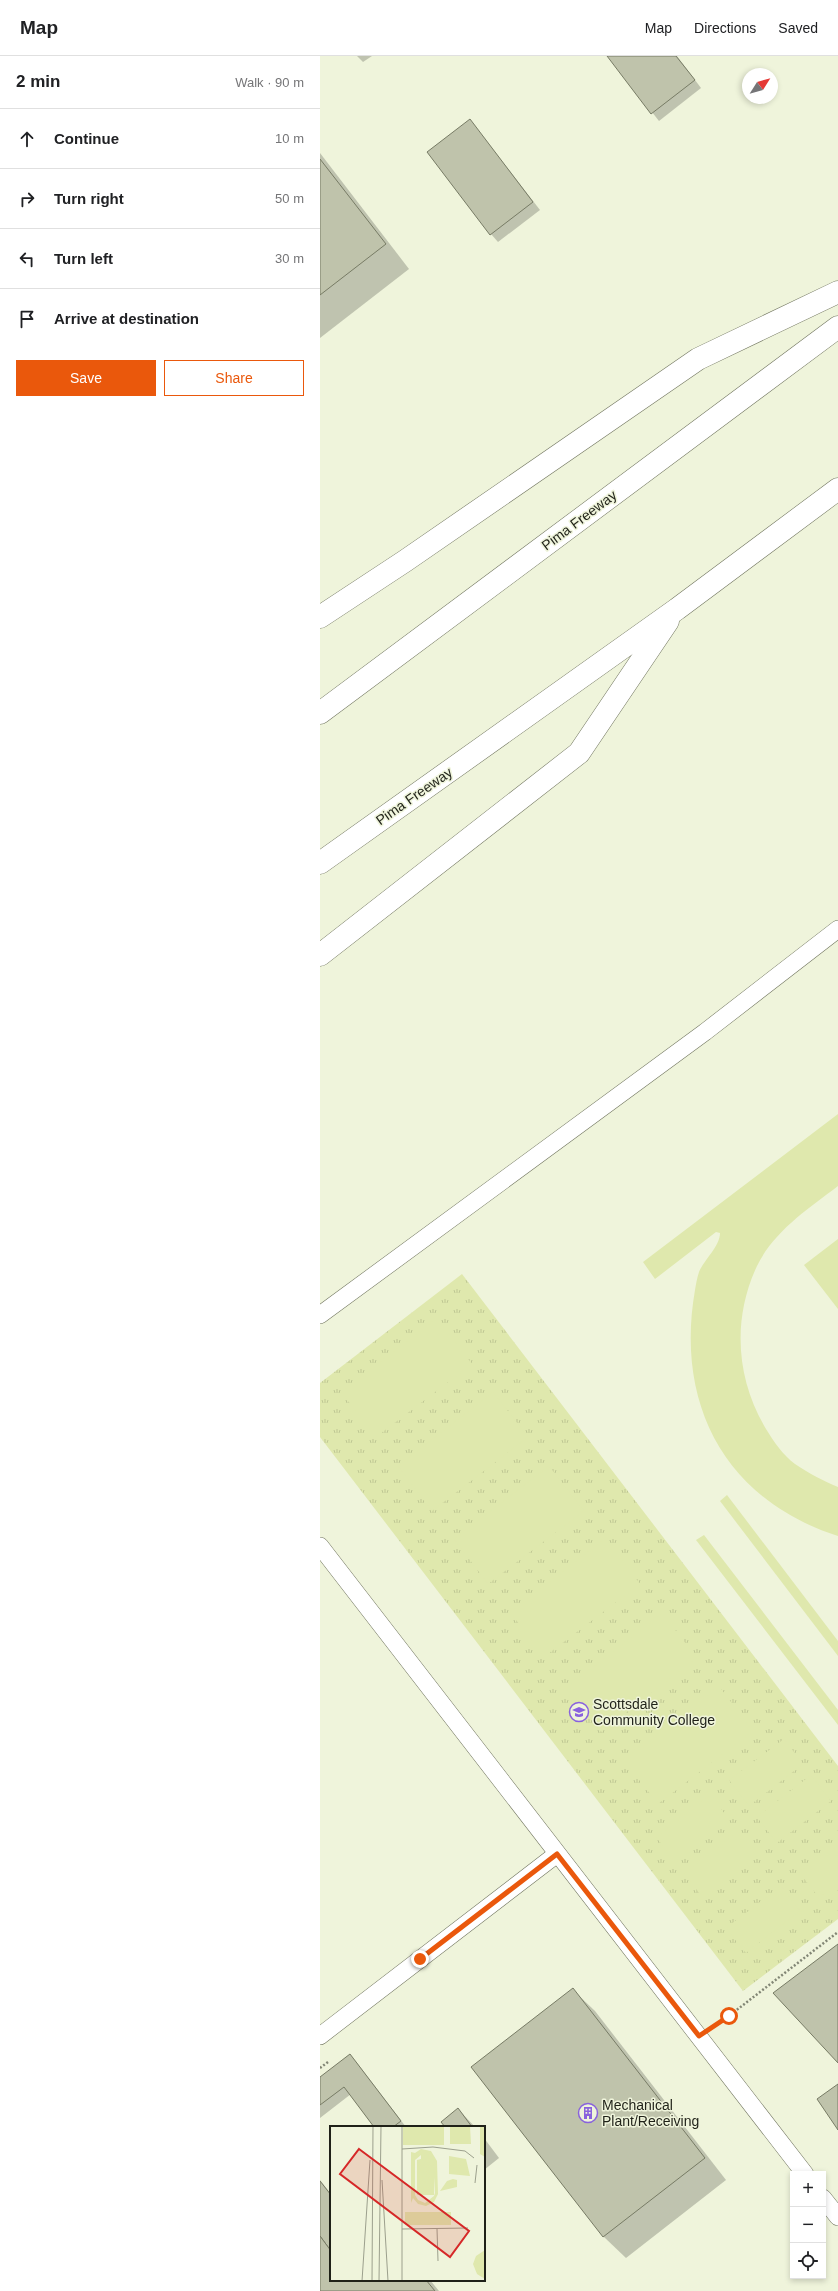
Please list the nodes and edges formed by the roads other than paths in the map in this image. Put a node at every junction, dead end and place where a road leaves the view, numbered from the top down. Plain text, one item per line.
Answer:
1 (838, 292) edge
2 (838, 327) edge
3 (838, 489) edge
4 (677, 609) junction
5 (320, 617) edge
6 (320, 712) edge
7 (320, 863) edge
8 (838, 929) edge
9 (320, 955) edge
10 (320, 1315) edge
11 (320, 1546) edge
12 (557, 1854) junction
13 (320, 2036) edge
14 (802, 2171) edge
15 (826, 2202) edge
16 (838, 2217) edge

1 - 5 highway
2 - 6 highway, Pima Freeway
3 - 4 highway, Pima Freeway
4 - 7 highway, Pima Freeway
4 - 9 highway
8 - 10 lane
11 - 12 lane
12 - 13 lane
12 - 14 lane
15 - 16 lane

